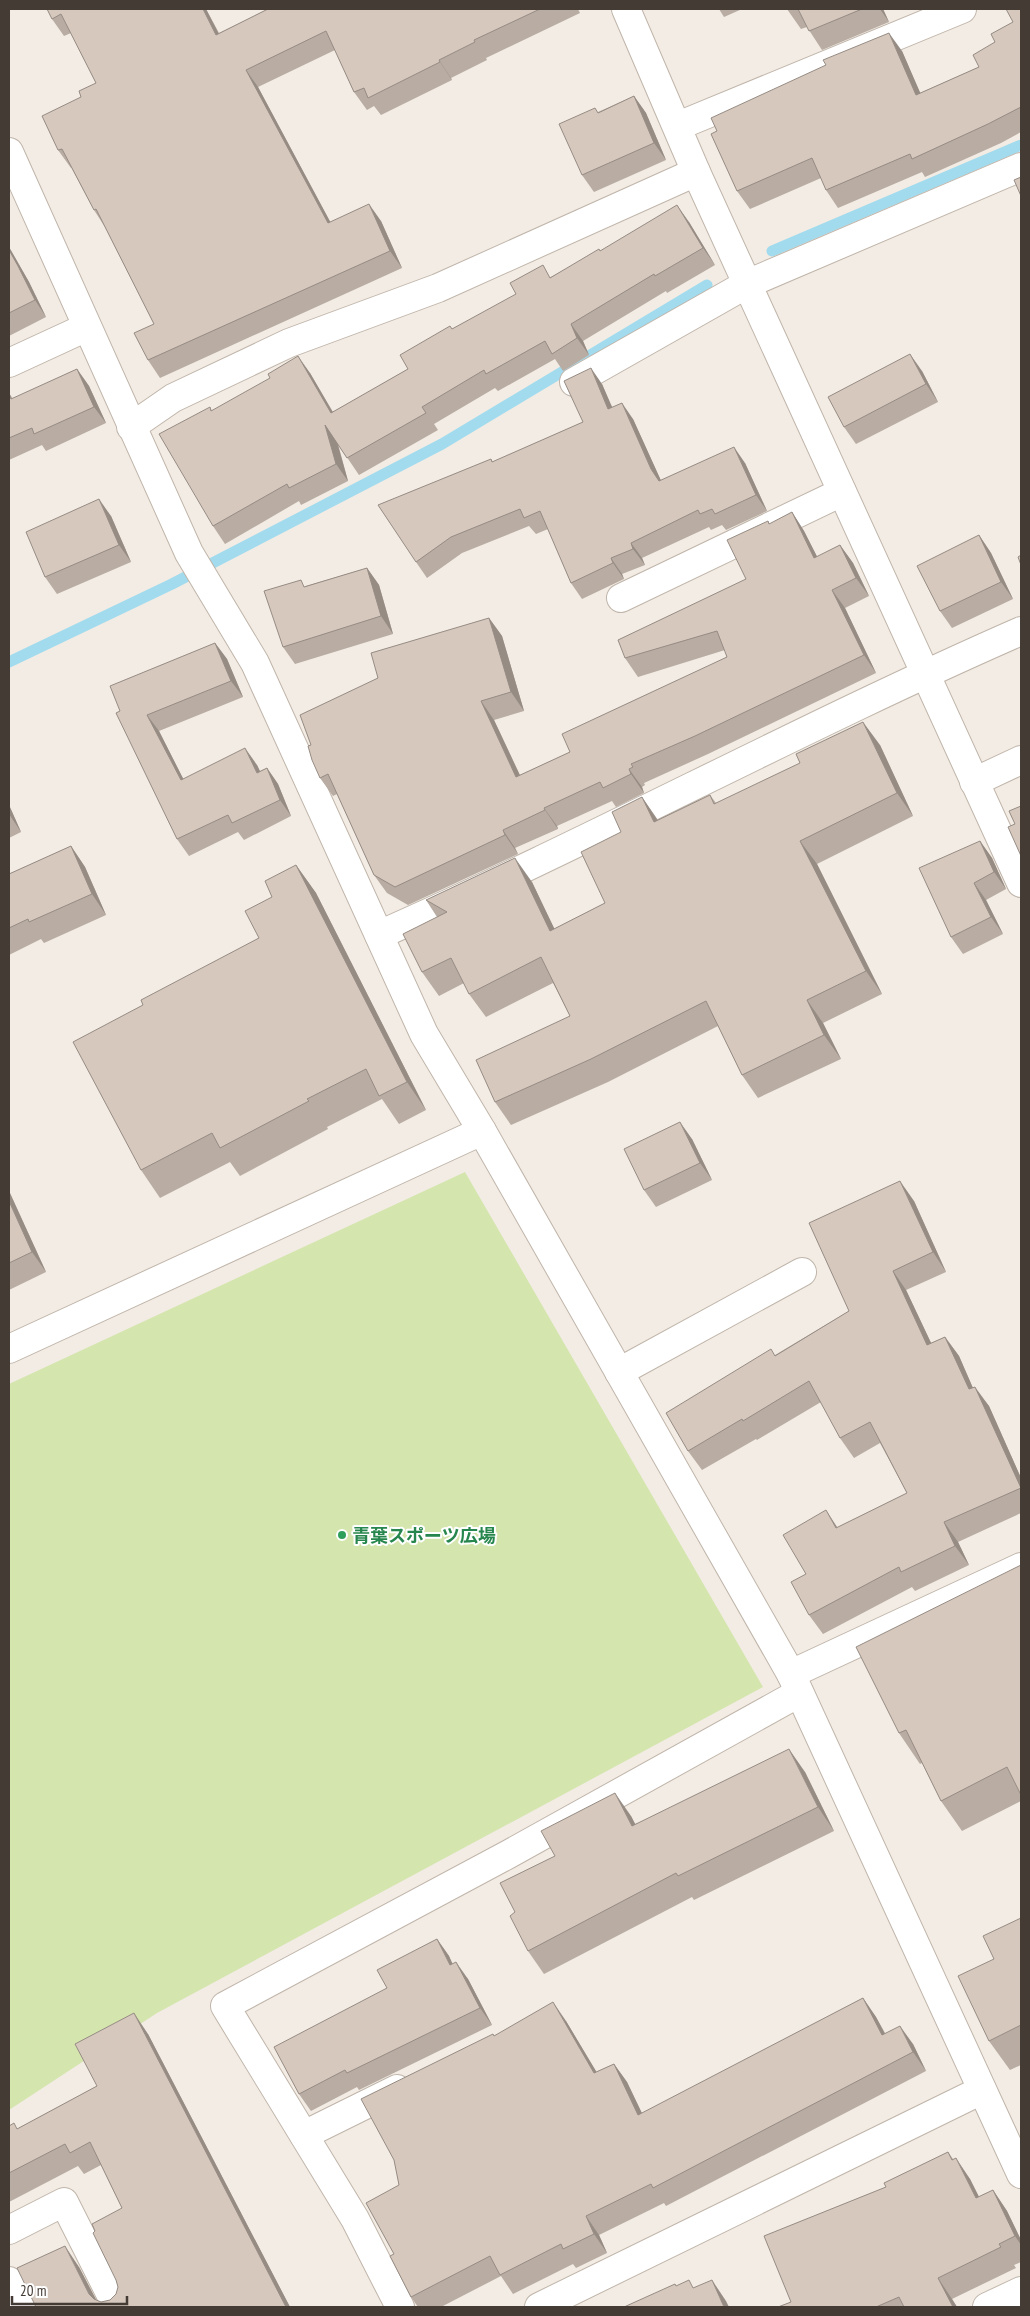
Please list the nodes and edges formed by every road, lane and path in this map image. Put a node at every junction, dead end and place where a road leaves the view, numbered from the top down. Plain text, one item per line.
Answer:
1 (626, 9) edge
2 (962, 9) edge
3 (678, 126) junction
4 (9, 152) edge
5 (1021, 167) edge
6 (696, 172) junction
7 (747, 284) junction
8 (87, 327) junction
9 (9, 362) edge
10 (574, 382) edge
11 (131, 427) junction
12 (842, 492) junction
13 (621, 598) dead end
14 (1021, 631) edge
15 (925, 673) junction
16 (1021, 760) edge
17 (974, 782) junction
18 (1021, 883) edge
19 (379, 935) junction
20 (482, 1131) junction
21 (802, 1272) dead end
22 (9, 1349) edge
23 (619, 1372) junction
24 (1021, 1567) edge
25 (795, 1683) junction
26 (420, 2078) edge
27 (982, 2090) junction
28 (304, 2134) junction
29 (1021, 2174) edge
30 (9, 2230) edge
31 (9, 2281) edge
32 (1021, 2291) edge
33 (22, 2307) edge
34 (117, 2307) edge
35 (400, 2307) edge
36 (538, 2307) edge
37 (986, 2307) edge

1 - 3 street
2 - 3 street
3 - 6 street
4 - 8 street
5 - 7 street
6 - 7 street
6 - 11 street
7 - 10 street
7 - 12 street
8 - 9 street
8 - 11 street
11 - 19 street
12 - 13 street
12 - 15 street
14 - 15 street
15 - 17 street
15 - 19 street
16 - 17 street
17 - 18 street
19 - 20 street
20 - 22 street
20 - 23 street
21 - 23 street
23 - 25 street
24 - 25 street
25 - 27 street
25 - 28 street
26 - 28 street
27 - 29 street
27 - 36 street
28 - 35 street
30 - 34 street
31 - 33 street
32 - 37 street

